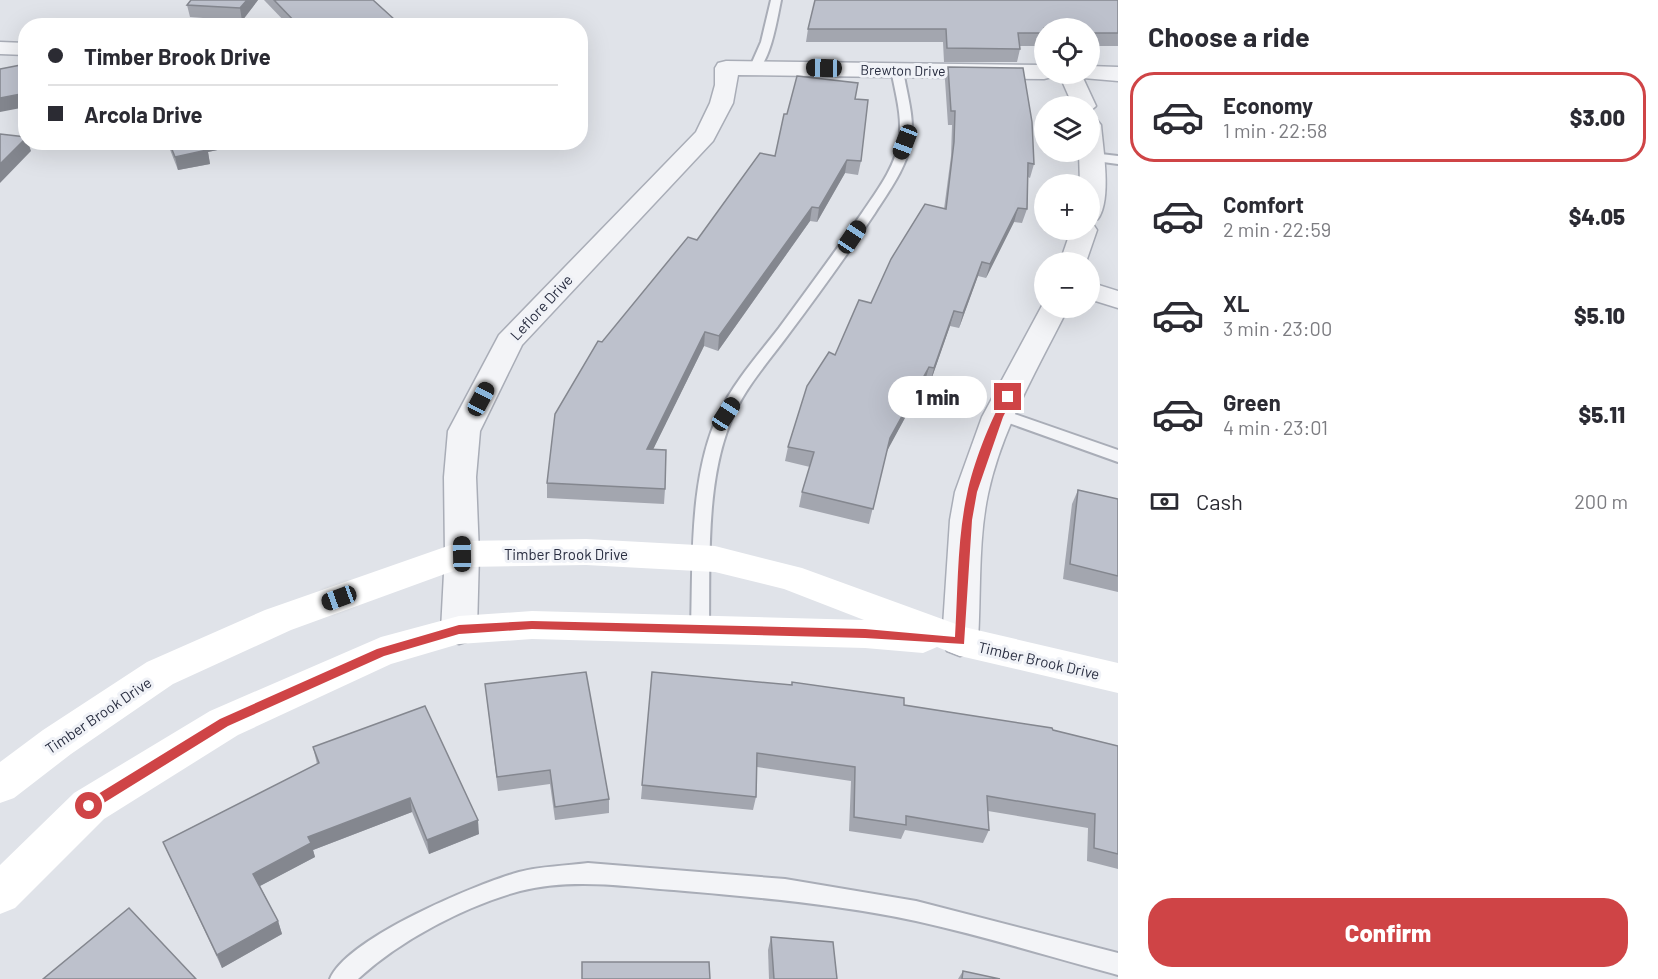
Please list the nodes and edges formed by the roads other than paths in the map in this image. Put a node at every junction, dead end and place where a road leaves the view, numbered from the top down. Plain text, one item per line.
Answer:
1 (776, 0) edge
2 (0, 48) edge
3 (18, 49) edge
4 (756, 67) junction
5 (726, 68) joint
6 (897, 69) junction
7 (1034, 72) edge
8 (1100, 73) edge
9 (1118, 74) edge
10 (1100, 158) edge
11 (1118, 160) edge
12 (1100, 294) edge
13 (1118, 300) edge
14 (1049, 318) edge
15 (1000, 414) junction
16 (1118, 456) edge
17 (462, 554) junction
18 (702, 558) junction
19 (700, 629) junction
20 (459, 630) junction
21 (960, 641) junction
22 (1118, 678) edge
23 (0, 785) edge
24 (0, 894) edge
25 (1118, 964) edge
26 (341, 979) edge

1 - 4 lane
2 - 3 street
4 - 5 street, Brewton Drive
4 - 6 street, Brewton Drive
5 - 17 street, Leflore Drive
6 - 7 street, Brewton Drive
6 - 18 lane
8 - 9 street
10 - 11 lane
12 - 13 street
14 - 15 street
15 - 16 lane
15 - 21 street
17 - 18 street, Timber Brook Drive
17 - 20 street, Leflore Drive
17 - 23 street, Timber Brook Drive
18 - 19 lane
18 - 21 street, Timber Brook Drive
19 - 20 street, Timber Brook Drive
19 - 21 street, Timber Brook Drive
20 - 24 street, Timber Brook Drive
21 - 22 street, Timber Brook Drive
25 - 26 lane

